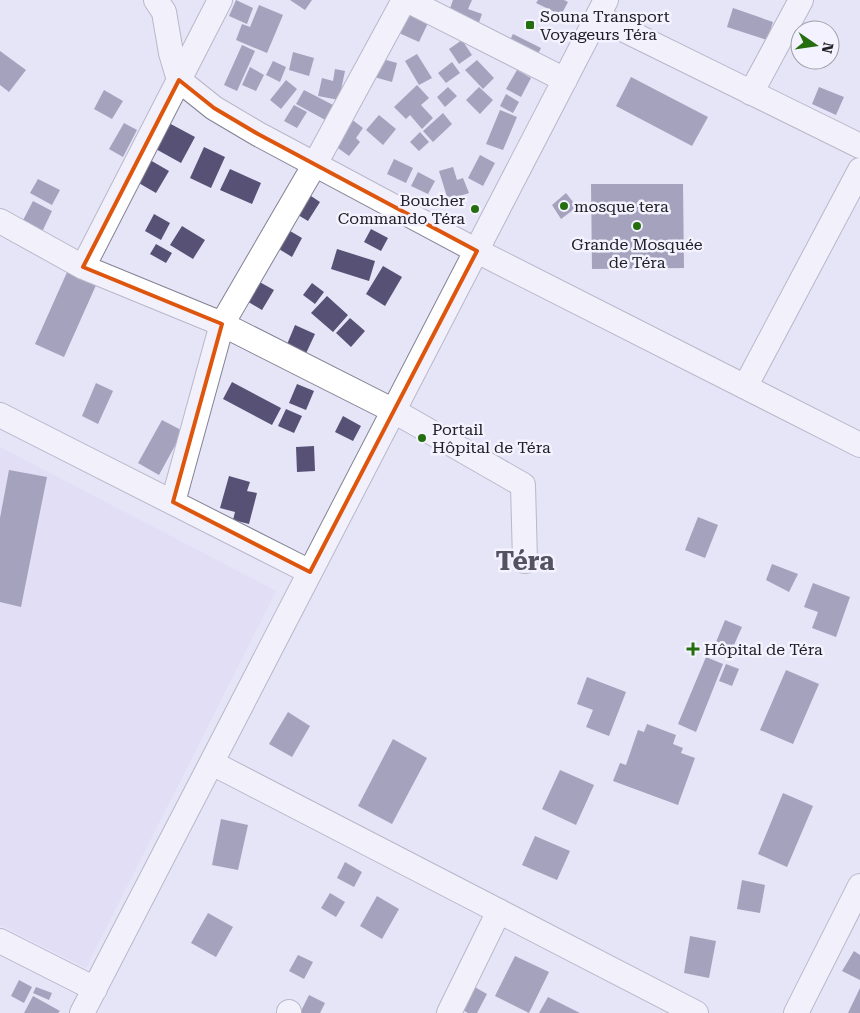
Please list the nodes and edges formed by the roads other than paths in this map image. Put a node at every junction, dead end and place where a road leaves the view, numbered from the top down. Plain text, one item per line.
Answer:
1 (156, 0) edge
2 (220, 0) edge
3 (406, 0) edge
4 (801, 0) edge
5 (602, 8) edge
6 (179, 80) junction
7 (565, 80) junction
8 (751, 93) junction
9 (860, 146) edge
10 (315, 164) junction
11 (860, 170) edge
12 (0, 221) edge
13 (477, 251) junction
14 (82, 267) junction
15 (222, 324) junction
16 (745, 387) junction
17 (394, 411) junction
18 (0, 415) edge
19 (860, 445) edge
20 (173, 502) junction
21 (525, 561) dead end
22 (310, 572) junction
23 (212, 763) junction
24 (860, 886) edge
25 (499, 911) junction
26 (851, 928) edge
27 (0, 941) edge
28 (95, 989) junction
29 (82, 1013) edge
30 (449, 1013) edge
31 (696, 1013) edge
32 (796, 1013) edge

1 - 6 street
2 - 6 street
3 - 7 street
3 - 10 street
4 - 8 street
5 - 7 street
5 - 8 street
6 - 10 street
6 - 14 street
7 - 13 street
8 - 9 street
10 - 13 street
10 - 15 street
11 - 16 street
12 - 14 street
13 - 16 street
13 - 17 street
14 - 15 street
15 - 17 street
15 - 20 street
16 - 19 street
17 - 21 street
17 - 22 street
18 - 20 street
20 - 22 street
22 - 23 street
23 - 25 street
23 - 28 street
24 - 26 street
25 - 30 street
25 - 31 street
26 - 32 street
27 - 28 street
28 - 29 street

